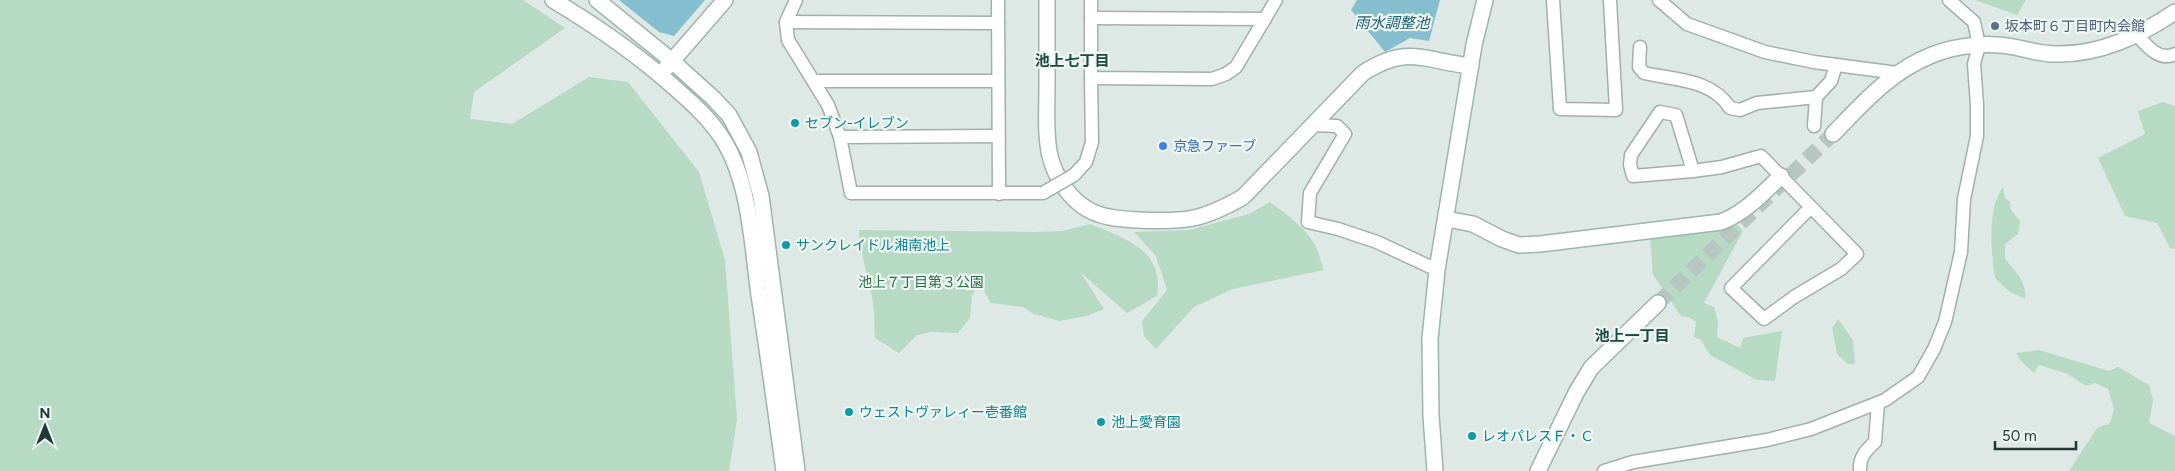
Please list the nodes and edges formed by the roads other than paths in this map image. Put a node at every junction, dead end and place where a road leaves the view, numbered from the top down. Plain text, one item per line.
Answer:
1 (552, 0) edge
2 (597, 0) edge
3 (725, 0) edge
4 (796, 0) edge
5 (998, 0) edge
6 (1047, 0) edge
7 (1091, 0) edge
8 (1276, 0) edge
9 (1485, 0) edge
10 (1553, 0) edge
11 (1610, 0) edge
12 (1659, 0) edge
13 (1948, 0) edge
14 (2175, 12) edge
15 (1091, 18) junction
16 (1265, 19) junction
17 (786, 22) junction
18 (998, 23) junction
19 (2137, 35) junction
20 (1979, 45) junction
21 (1640, 47) dead end
22 (2175, 54) edge
23 (672, 61) junction
24 (1836, 65) junction
25 (1471, 66) junction
26 (1897, 73) junction
27 (661, 75) junction
28 (1092, 78) junction
29 (814, 81) junction
30 (998, 81) junction
31 (1816, 97) junction
32 (1313, 124) junction
33 (1814, 126) dead end
34 (1832, 134) tunnel mouth
35 (998, 136) junction
36 (840, 137) junction
37 (1693, 171) junction
38 (1781, 176) junction
39 (999, 194) junction
40 (1810, 208) junction
41 (1446, 219) junction
42 (1437, 270) junction
43 (1658, 304) tunnel mouth
44 (1878, 403) junction
45 (784, 471) edge
46 (797, 471) edge
47 (1434, 471) edge
48 (1538, 471) edge
49 (1604, 471) edge
50 (1860, 471) edge

1 - 27 street
2 - 23 street
3 - 23 street
4 - 17 street
5 - 18 street
6 - 32 street
7 - 15 street
8 - 16 street
9 - 25 street
10 - 11 street
12 - 24 street
13 - 20 street
14 - 19 street
15 - 16 street
15 - 28 street
16 - 28 street
17 - 18 street
17 - 29 street
18 - 30 street
19 - 20 street
19 - 22 street
20 - 26 street
20 - 44 street
21 - 31 street
23 - 27 street
23 - 46 street
24 - 26 street
24 - 31 street
25 - 32 street
25 - 41 street
26 - 34 street
27 - 45 street
28 - 39 street, bridge
29 - 30 street
29 - 36 street
30 - 35 street
31 - 33 street
32 - 42 street
35 - 36 street
35 - 39 street
36 - 39 street
37 - 37 street
37 - 38 street
38 - 40 street
38 - 41 street
40 - 40 street
41 - 42 street
42 - 47 street
43 - 48 street
44 - 49 street
44 - 50 street

